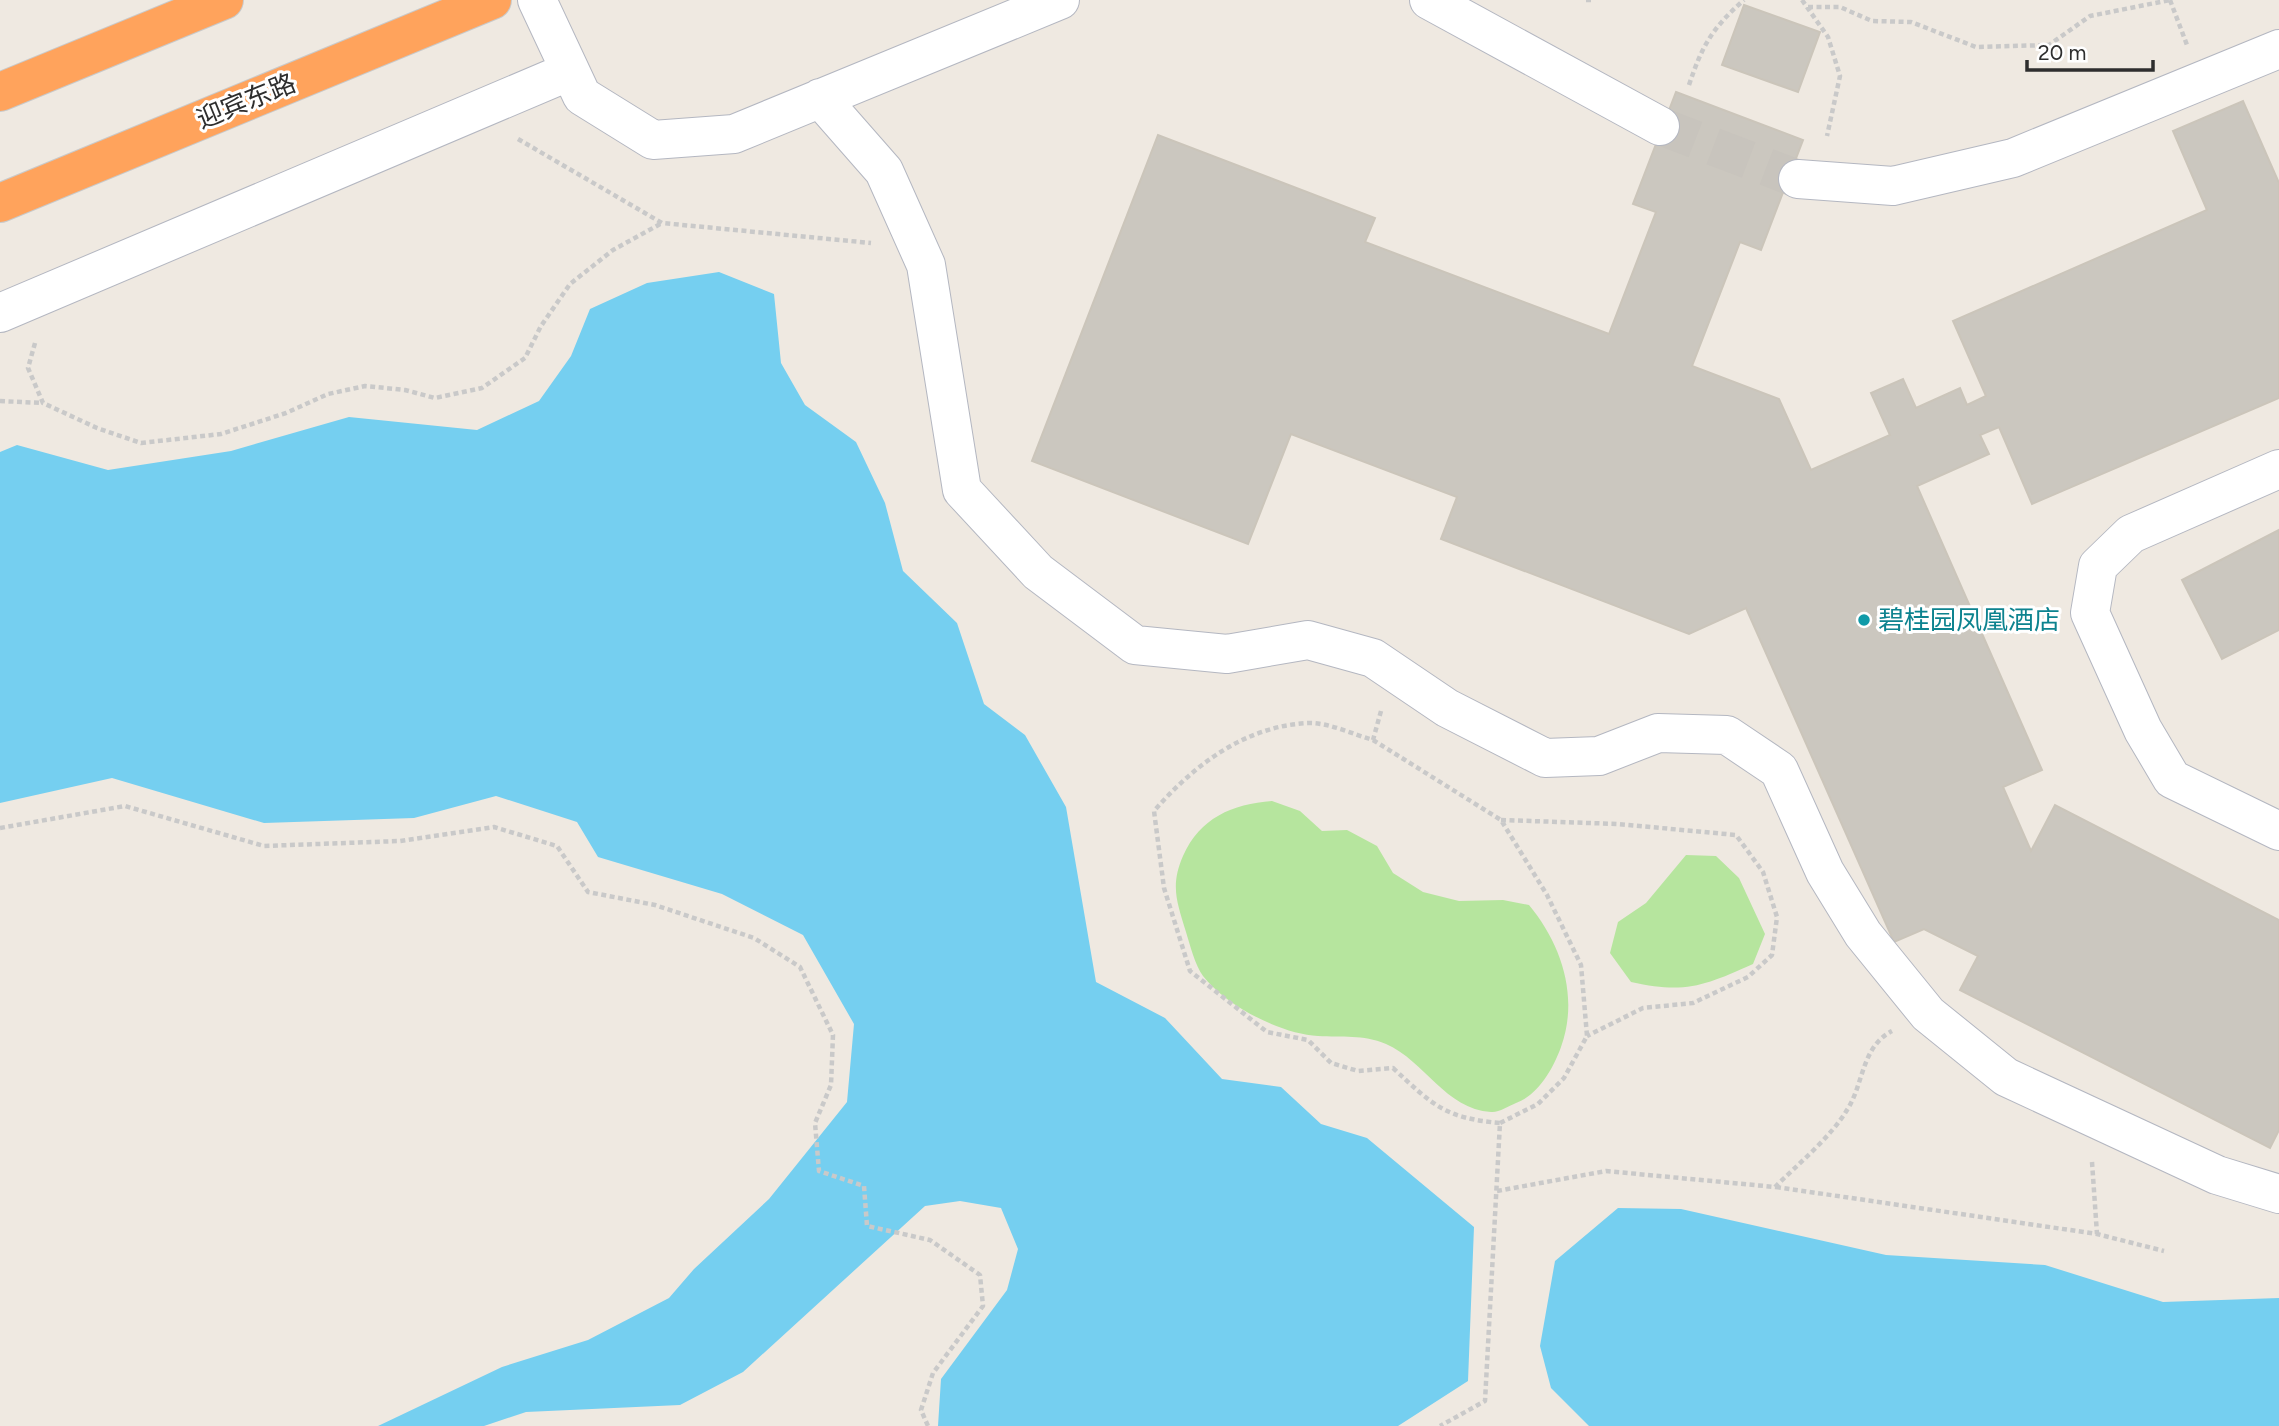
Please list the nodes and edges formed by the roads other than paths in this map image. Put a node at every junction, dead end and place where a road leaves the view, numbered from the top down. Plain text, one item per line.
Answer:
1 (224, 0) edge
2 (492, 0) edge
3 (537, 0) edge
4 (1060, 0) edge
5 (1429, 0) edge
6 (2279, 49) edge
7 (570, 71) junction
8 (0, 92) edge
9 (820, 98) junction
10 (1660, 126) tunnel mouth
11 (1798, 180) tunnel mouth
12 (0, 203) edge
13 (11, 309) edge
14 (2279, 469) edge
15 (2279, 831) edge
16 (2279, 1194) edge

1 - 8 highway
2 - 12 highway, 迎宾东路
3 - 7 street
4 - 9 street
5 - 10 street
6 - 11 street
7 - 9 street
7 - 13 street
9 - 16 street
14 - 15 street

